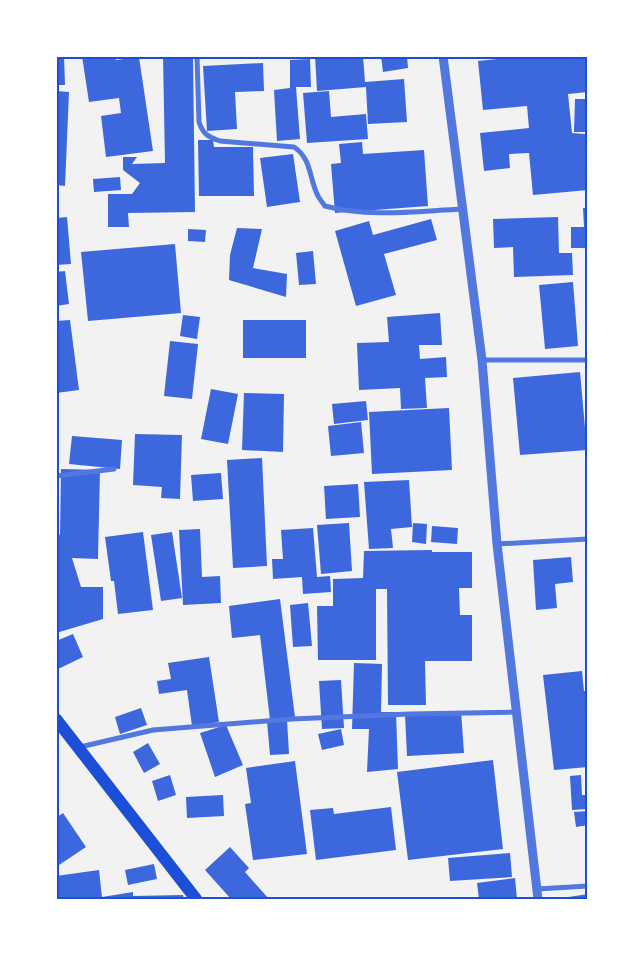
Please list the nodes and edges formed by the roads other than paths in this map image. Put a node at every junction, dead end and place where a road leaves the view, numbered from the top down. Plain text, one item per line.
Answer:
1 (197, 56) edge
2 (443, 56) edge
3 (463, 209) junction
4 (482, 360) junction
5 (588, 360) edge
6 (114, 470) dead end
7 (56, 476) edge
8 (588, 539) edge
9 (497, 544) junction
10 (517, 712) junction
11 (56, 719) edge
12 (78, 748) junction
13 (588, 886) edge
14 (538, 894) edge
15 (196, 899) edge

1 - 3 street
2 - 3 street
3 - 4 street
4 - 5 street
4 - 9 street
6 - 7 street
8 - 9 street
9 - 10 street
10 - 12 street
10 - 14 street
11 - 12 main road
12 - 15 main road
13 - 14 street

